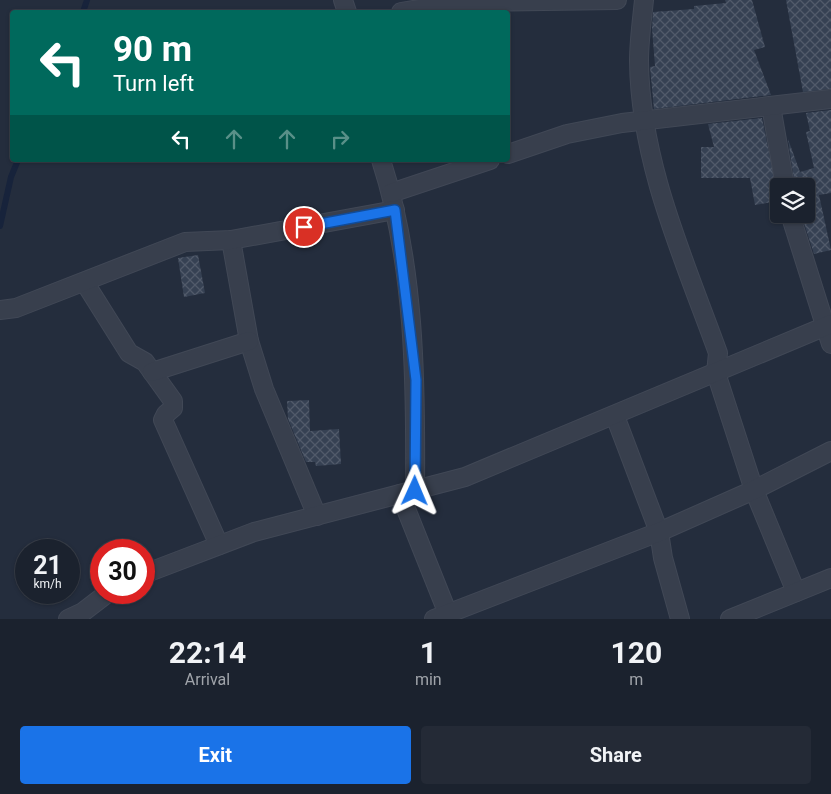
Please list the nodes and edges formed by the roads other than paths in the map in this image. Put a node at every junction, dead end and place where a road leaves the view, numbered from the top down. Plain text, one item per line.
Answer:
1 (617, 0) edge
2 (644, 0) edge
3 (464, 7) edge
4 (426, 10) edge
5 (831, 99) edge
6 (771, 106) junction
7 (644, 120) junction
8 (510, 153) edge
9 (382, 162) edge
10 (484, 162) edge
11 (784, 178) edge
12 (391, 193) junction
13 (395, 210) junction
14 (793, 223) edge
15 (231, 240) junction
16 (85, 283) junction
17 (0, 310) edge
18 (828, 326) edge
19 (249, 341) junction
20 (831, 344) edge
21 (152, 372) junction
22 (716, 374) junction
23 (615, 416) junction
24 (831, 452) edge
25 (754, 490) junction
26 (407, 493) junction
27 (317, 516) junction
28 (659, 532) junction
29 (219, 545) junction
30 (155, 570) edge
31 (831, 578) edge
32 (796, 592) junction
33 (95, 604) edge
34 (79, 617) edge
35 (444, 617) edge
36 (680, 619) edge
37 (730, 619) edge

1 - 3 street
2 - 7 street
3 - 4 street
5 - 6 street
6 - 7 street
6 - 11 street
7 - 8 street
7 - 22 street
9 - 12 street
10 - 12 street
12 - 13 street
13 - 15 street
13 - 26 street
14 - 18 street
15 - 16 street
15 - 19 street
16 - 17 street
16 - 21 street
18 - 20 street
18 - 22 street
19 - 21 street
19 - 27 street
21 - 29 street
22 - 23 street
22 - 25 street
23 - 26 street
23 - 28 street
24 - 25 street
25 - 28 street
25 - 32 street
26 - 27 street
26 - 35 street
27 - 29 street
28 - 35 street
28 - 36 street
29 - 30 street
31 - 32 street
32 - 37 street
33 - 34 street

